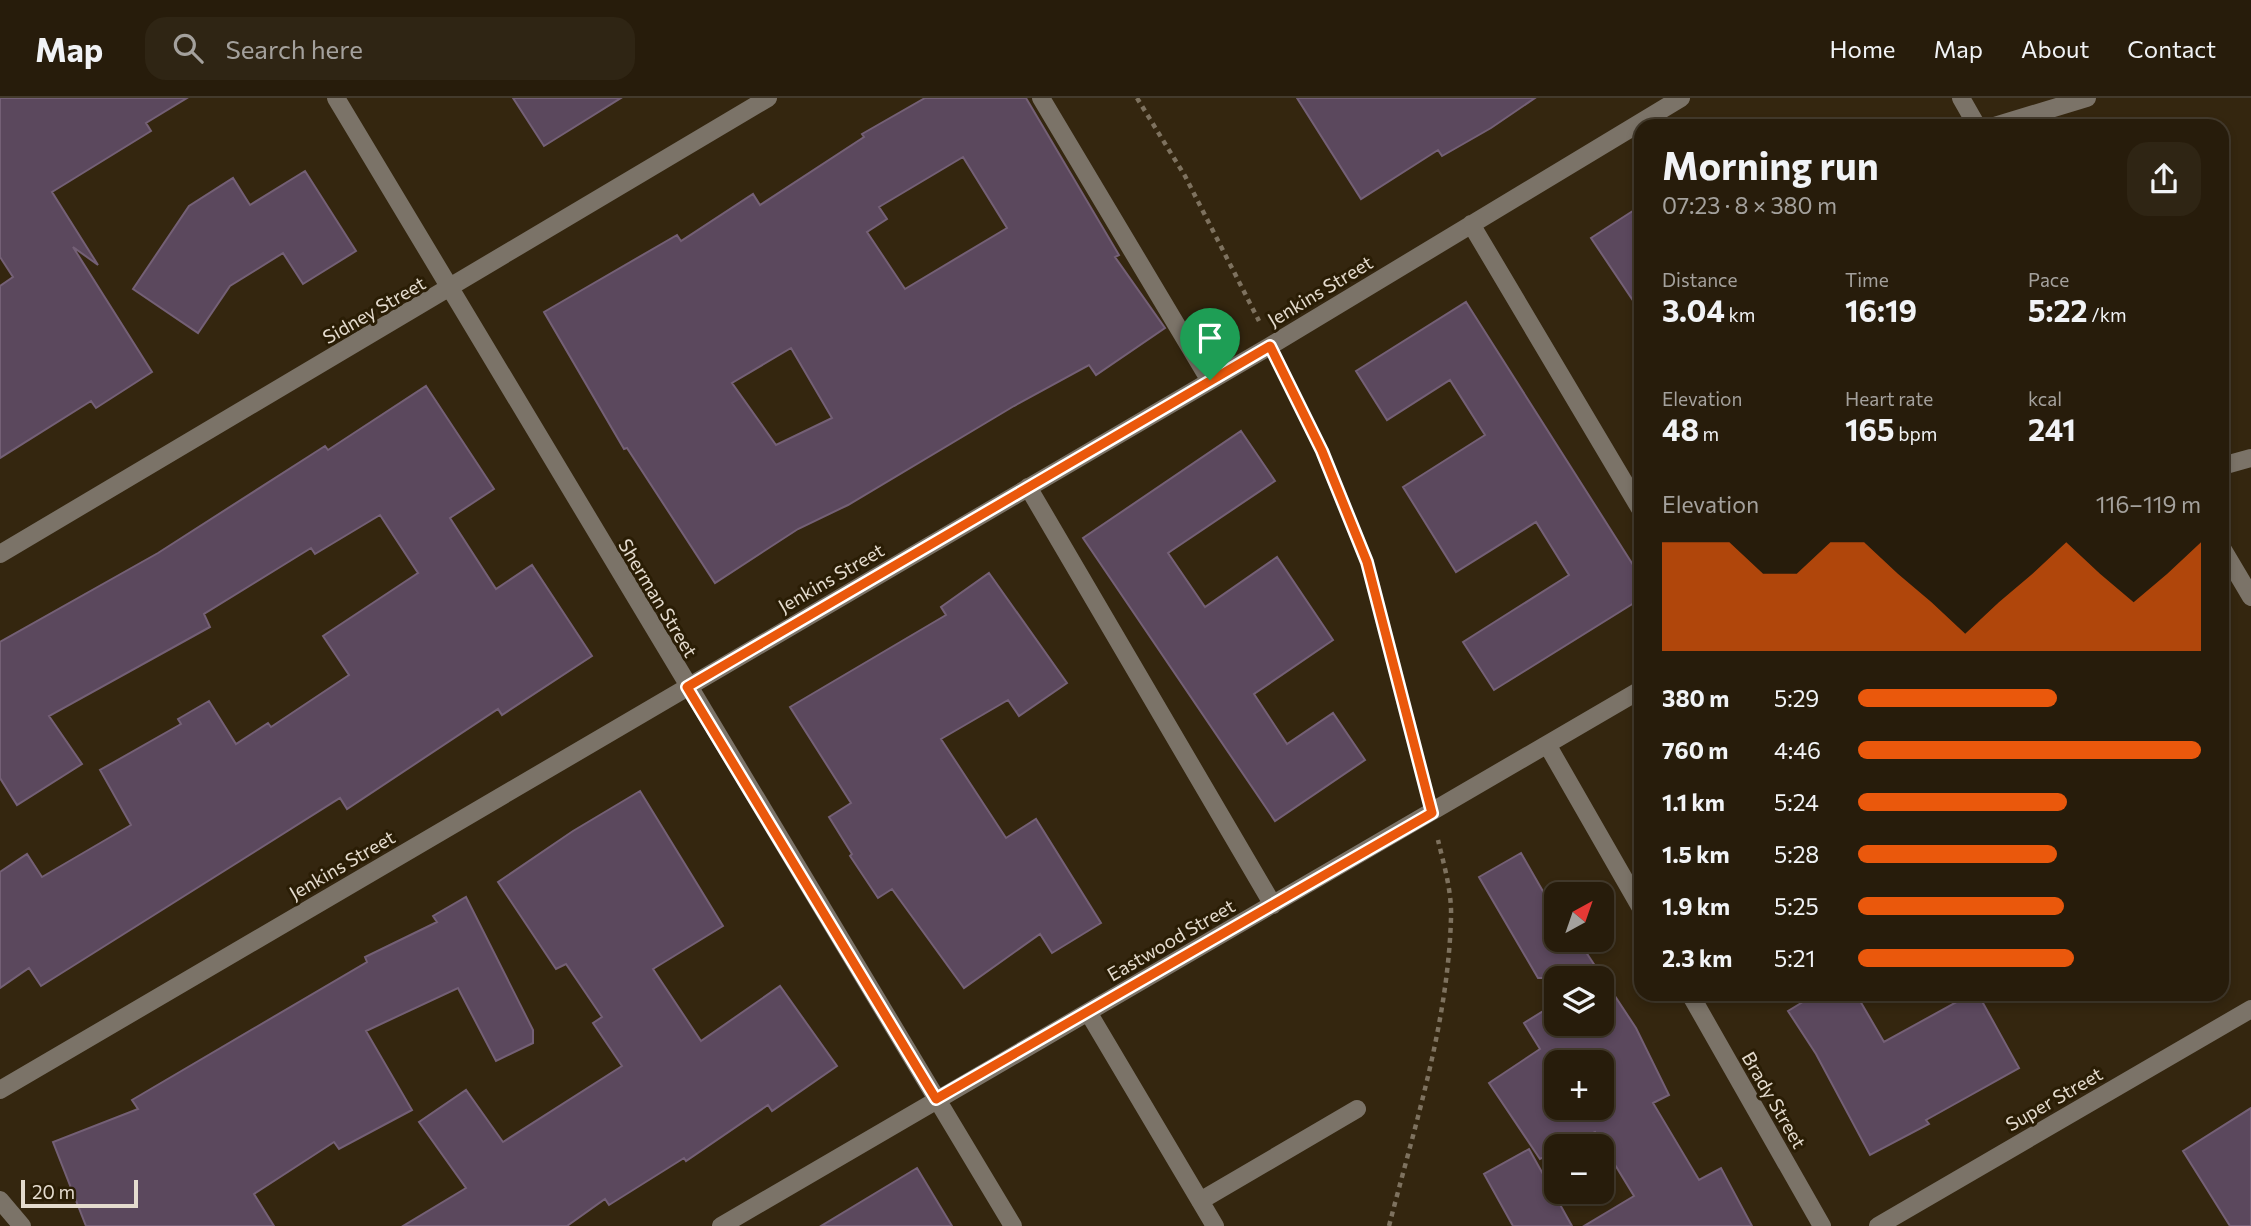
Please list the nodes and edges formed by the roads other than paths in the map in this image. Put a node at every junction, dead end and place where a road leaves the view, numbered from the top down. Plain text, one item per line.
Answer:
1 (336, 98) edge
2 (768, 98) edge
3 (1041, 98) edge
4 (1681, 98) edge
5 (1961, 98) edge
6 (2087, 98) edge
7 (1646, 119) edge
8 (1974, 119) edge
9 (2017, 119) edge
10 (1634, 126) edge
11 (1471, 225) junction
12 (449, 290) junction
13 (1210, 380) junction
14 (2251, 458) edge
15 (2229, 464) edge
16 (1028, 487) junction
17 (1634, 499) edge
18 (0, 554) edge
19 (2229, 560) edge
20 (2251, 597) edge
21 (687, 687) junction
22 (1634, 694) edge
23 (1548, 746) junction
24 (1634, 896) edge
25 (1273, 905) junction
26 (1693, 1001) edge
27 (2251, 1009) edge
28 (1088, 1012) junction
29 (0, 1090) edge
30 (936, 1099) junction
31 (1357, 1110) dead end
32 (0, 1200) edge
33 (1200, 1200) junction
34 (22, 1226) edge
35 (721, 1226) edge
36 (1013, 1226) edge
37 (1215, 1226) edge
38 (1822, 1226) edge
39 (1878, 1226) edge

1 - 12 street, Sherman Street
2 - 12 street, Sidney Street
3 - 13 street
4 - 7 street, Jenkins Street
5 - 8 street
6 - 9 street
10 - 11 street, Jenkins Street
11 - 13 street, Jenkins Street
11 - 17 street
12 - 18 street, Sidney Street
12 - 21 street, Sherman Street
13 - 16 street, Jenkins Street
14 - 15 street
16 - 21 street, Jenkins Street
16 - 25 street
19 - 20 street
21 - 29 street, Jenkins Street
21 - 30 street, Sherman Street
22 - 23 street, Eastwood Street
23 - 24 street
23 - 25 street, Eastwood Street
25 - 28 street, Eastwood Street
26 - 38 street, Brady Street
27 - 39 street, Super Street
28 - 30 street, Eastwood Street
28 - 33 street
30 - 35 street, Eastwood Street
30 - 36 street, Sherman Street
31 - 33 street
32 - 34 street
33 - 37 street

